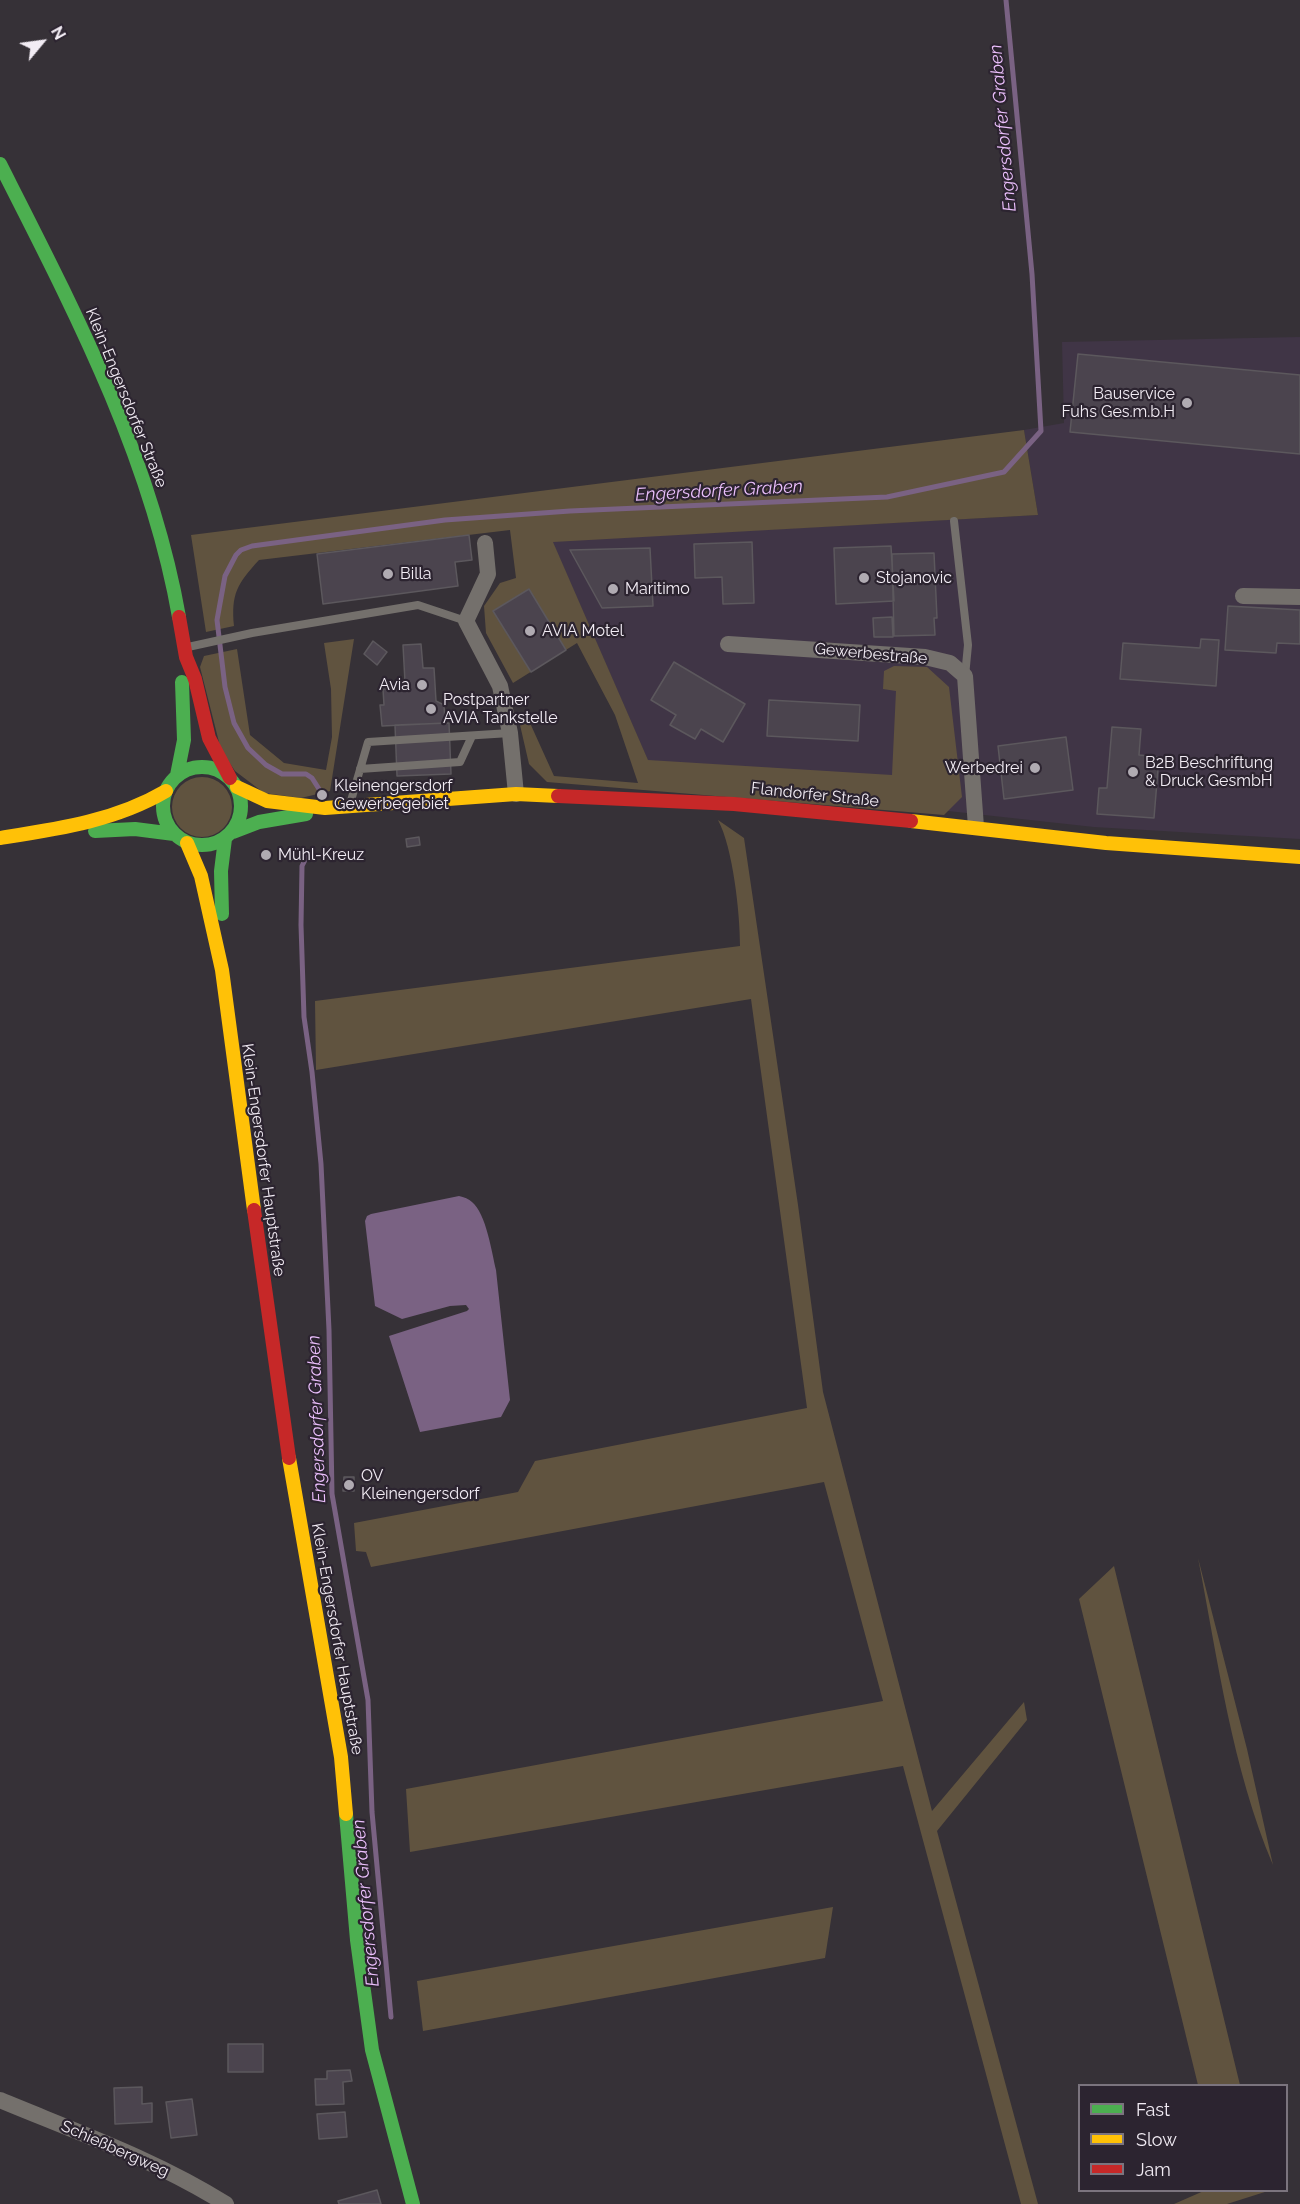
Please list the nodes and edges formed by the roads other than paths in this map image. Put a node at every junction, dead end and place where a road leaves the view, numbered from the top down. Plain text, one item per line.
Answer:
1 (0, 164) edge
2 (954, 520) dead end
3 (485, 543) dead end
4 (1243, 596) dead end
5 (1300, 597) edge
6 (466, 621) junction
7 (728, 644) dead end
8 (185, 652) junction
9 (965, 676) junction
10 (510, 733) junction
11 (472, 736) junction
12 (360, 769) junction
13 (177, 775) junction
14 (233, 782) junction
15 (166, 791) junction
16 (516, 794) junction
17 (350, 807) junction
18 (325, 808) junction
19 (976, 827) junction
20 (45, 832) junction
21 (174, 834) junction
22 (229, 835) junction
23 (0, 838) edge
24 (187, 843) junction
25 (1300, 857) edge
26 (222, 970) junction
27 (0, 2100) edge
28 (226, 2204) edge
29 (413, 2204) edge

1 - 8 main road, Klein-Engersdorfer Straße
2 - 9 lane
3 - 6 street
4 - 5 street
6 - 8 lane
6 - 10 street
7 - 9 street, Gewerbestraße
8 - 13 main road, Klein-Engersdorfer Straße
8 - 14 main road, Klein-Engersdorfer Straße
9 - 19 street
10 - 11 lane
10 - 16 street
11 - 12 lane
11 - 12 lane
12 - 17 lane
13 - 14 main road
13 - 15 main road
14 - 18 main road, Flandorfer Straße
14 - 22 main road
15 - 20 main road
15 - 21 main road
16 - 17 main road, Flandorfer Straße
16 - 19 main road, Flandorfer Straße
17 - 18 main road, Flandorfer Straße
18 - 22 main road, Flandorfer Straße
19 - 25 main road, Flandorfer Straße
20 - 21 main road
20 - 23 main road
21 - 24 main road
22 - 24 main road
22 - 26 main road
24 - 26 main road
26 - 29 main road, Klein-Engersdorfer Hauptstraße
27 - 28 street, Schießbergweg

